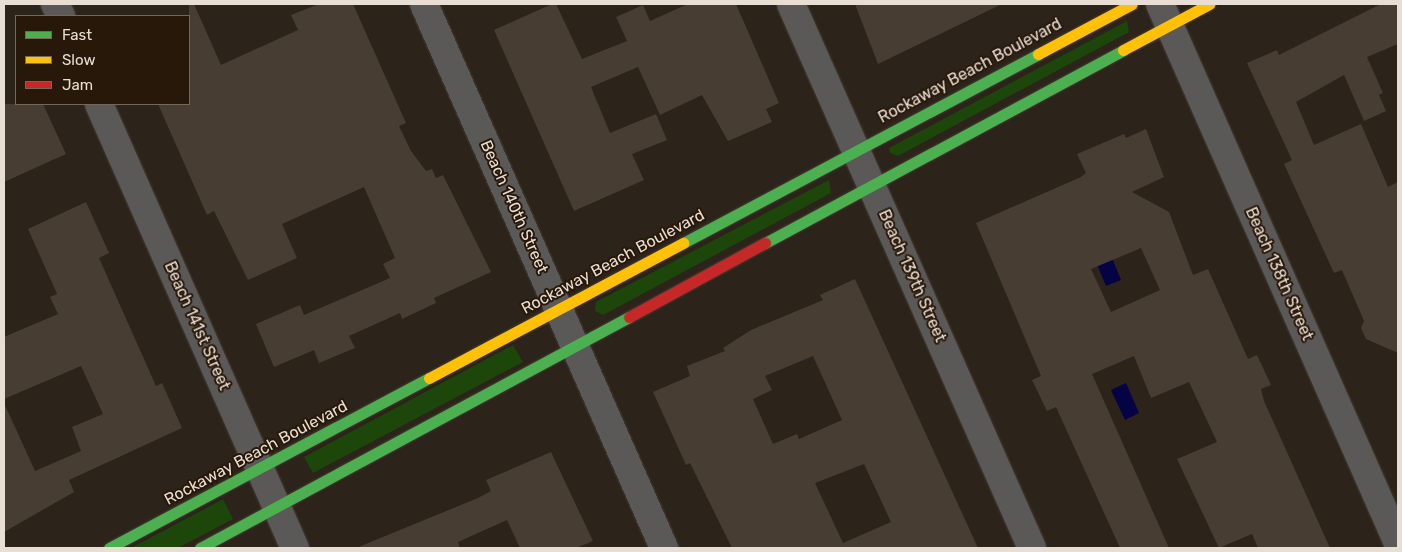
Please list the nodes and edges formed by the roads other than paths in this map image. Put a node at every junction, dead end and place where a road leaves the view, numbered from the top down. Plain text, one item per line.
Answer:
1 (424, 4) edge
2 (791, 4) edge
3 (1132, 4) edge
4 (1210, 4) edge
5 (1165, 14) edge
6 (99, 105) edge
7 (856, 150) junction
8 (871, 183) junction
9 (559, 310) junction
10 (574, 344) junction
11 (260, 470) junction
12 (276, 507) junction
13 (1398, 543) edge
14 (109, 548) edge
15 (200, 548) edge
16 (295, 548) edge
17 (664, 548) edge
18 (1032, 548) edge

1 - 9 street, Beach 140th Street
2 - 7 street, Beach 139th Street
3 - 7 street, Rockaway Beach Boulevard
4 - 5 street
5 - 8 street
5 - 13 street, Beach 138th Street
6 - 11 street, Beach 141st Street
7 - 8 street, Beach 139th Street
7 - 9 street, Rockaway Beach Boulevard
8 - 10 street
8 - 18 street, Beach 139th Street
9 - 10 street, Beach 140th Street
9 - 11 street, Rockaway Beach Boulevard
10 - 12 street
10 - 17 street, Beach 140th Street
11 - 12 street, Beach 141st Street
11 - 14 street, Rockaway Beach Boulevard
12 - 15 street
12 - 16 street, Beach 141st Street

